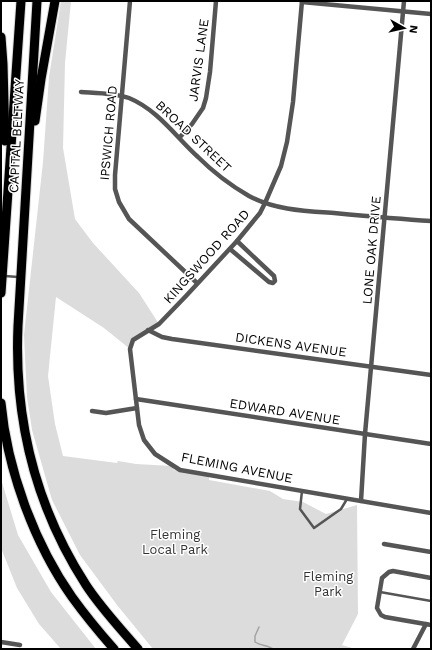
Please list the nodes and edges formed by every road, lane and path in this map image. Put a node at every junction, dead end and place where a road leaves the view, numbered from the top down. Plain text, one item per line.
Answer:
1 (20, 1) edge
2 (37, 1) edge
3 (55, 1) edge
4 (130, 1) edge
5 (216, 1) edge
6 (404, 1) edge
7 (302, 2) edge
8 (403, 11) junction
9 (431, 14) edge
10 (1, 37) edge
11 (81, 92) dead end
12 (122, 96) junction
13 (180, 137) junction
14 (7, 194) junction
15 (26, 195) junction
16 (265, 203) junction
17 (385, 218) junction
18 (431, 221) edge
19 (237, 241) junction
20 (230, 249) junction
21 (2, 276) junction
22 (20, 277) junction
23 (198, 282) junction
24 (1, 293) edge
25 (148, 330) junction
26 (371, 367) junction
27 (431, 375) edge
28 (136, 399) junction
29 (1, 403) edge
30 (137, 408) junction
31 (92, 411) dead end
32 (365, 434) junction
33 (431, 444) edge
34 (302, 491) junction
35 (347, 499) junction
36 (361, 501) junction
37 (431, 513) edge
38 (384, 544) dead end
39 (431, 552) edge
40 (431, 578) edge
41 (380, 592) junction
42 (431, 601) edge
43 (429, 624) edge
44 (1, 642) edge
45 (20, 645) dead end
46 (113, 649) edge
47 (138, 649) edge
48 (413, 649) edge

1 - 14 highway, CAPITAL BELTWAY
2 - 15 highway, CAPITAL BELTWAY
3 - 15 highway
4 - 12 street, IPSWICH ROAD
5 - 13 street, JARVIS LANE
6 - 8 street, LONE OAK DRIVE
7 - 8 street
7 - 16 street, KINGSWOOD ROAD
8 - 9 street
8 - 17 street, LONE OAK DRIVE
10 - 14 highway
11 - 12 street, BROAD STREET
12 - 13 street, BROAD STREET
12 - 23 street, IPSWICH ROAD
13 - 16 street, BROAD STREET
14 - 21 highway, CAPITAL BELTWAY
15 - 22 highway, CAPITAL BELTWAY
16 - 17 street, BROAD STREET
16 - 19 street, KINGSWOOD ROAD
17 - 18 street, BROAD STREET
17 - 26 street, LONE OAK DRIVE
19 - 20 street, KINGSWOOD ROAD
19 - 20 street
20 - 23 street, KINGSWOOD ROAD
21 - 22 lane
21 - 24 highway, CAPITAL BELTWAY
22 - 47 highway, CAPITAL BELTWAY
23 - 25 street, KINGSWOOD ROAD
25 - 26 street, DICKENS AVENUE
25 - 28 street, FLEMING AVENUE
26 - 27 street, DICKENS AVENUE
26 - 32 street, LONE OAK DRIVE
28 - 30 street, FLEMING AVENUE
28 - 32 street, EDWARD AVENUE
29 - 46 highway
30 - 31 street
30 - 34 street, FLEMING AVENUE
32 - 33 street, EDWARD AVENUE
32 - 36 street, LONE OAK DRIVE
34 - 35 street, FLEMING AVENUE
34 - 35 lane
35 - 36 street, FLEMING AVENUE
36 - 37 street, FLEMING AVENUE
38 - 39 street
40 - 41 street
41 - 42 lane
41 - 43 street
43 - 48 street
44 - 45 street

